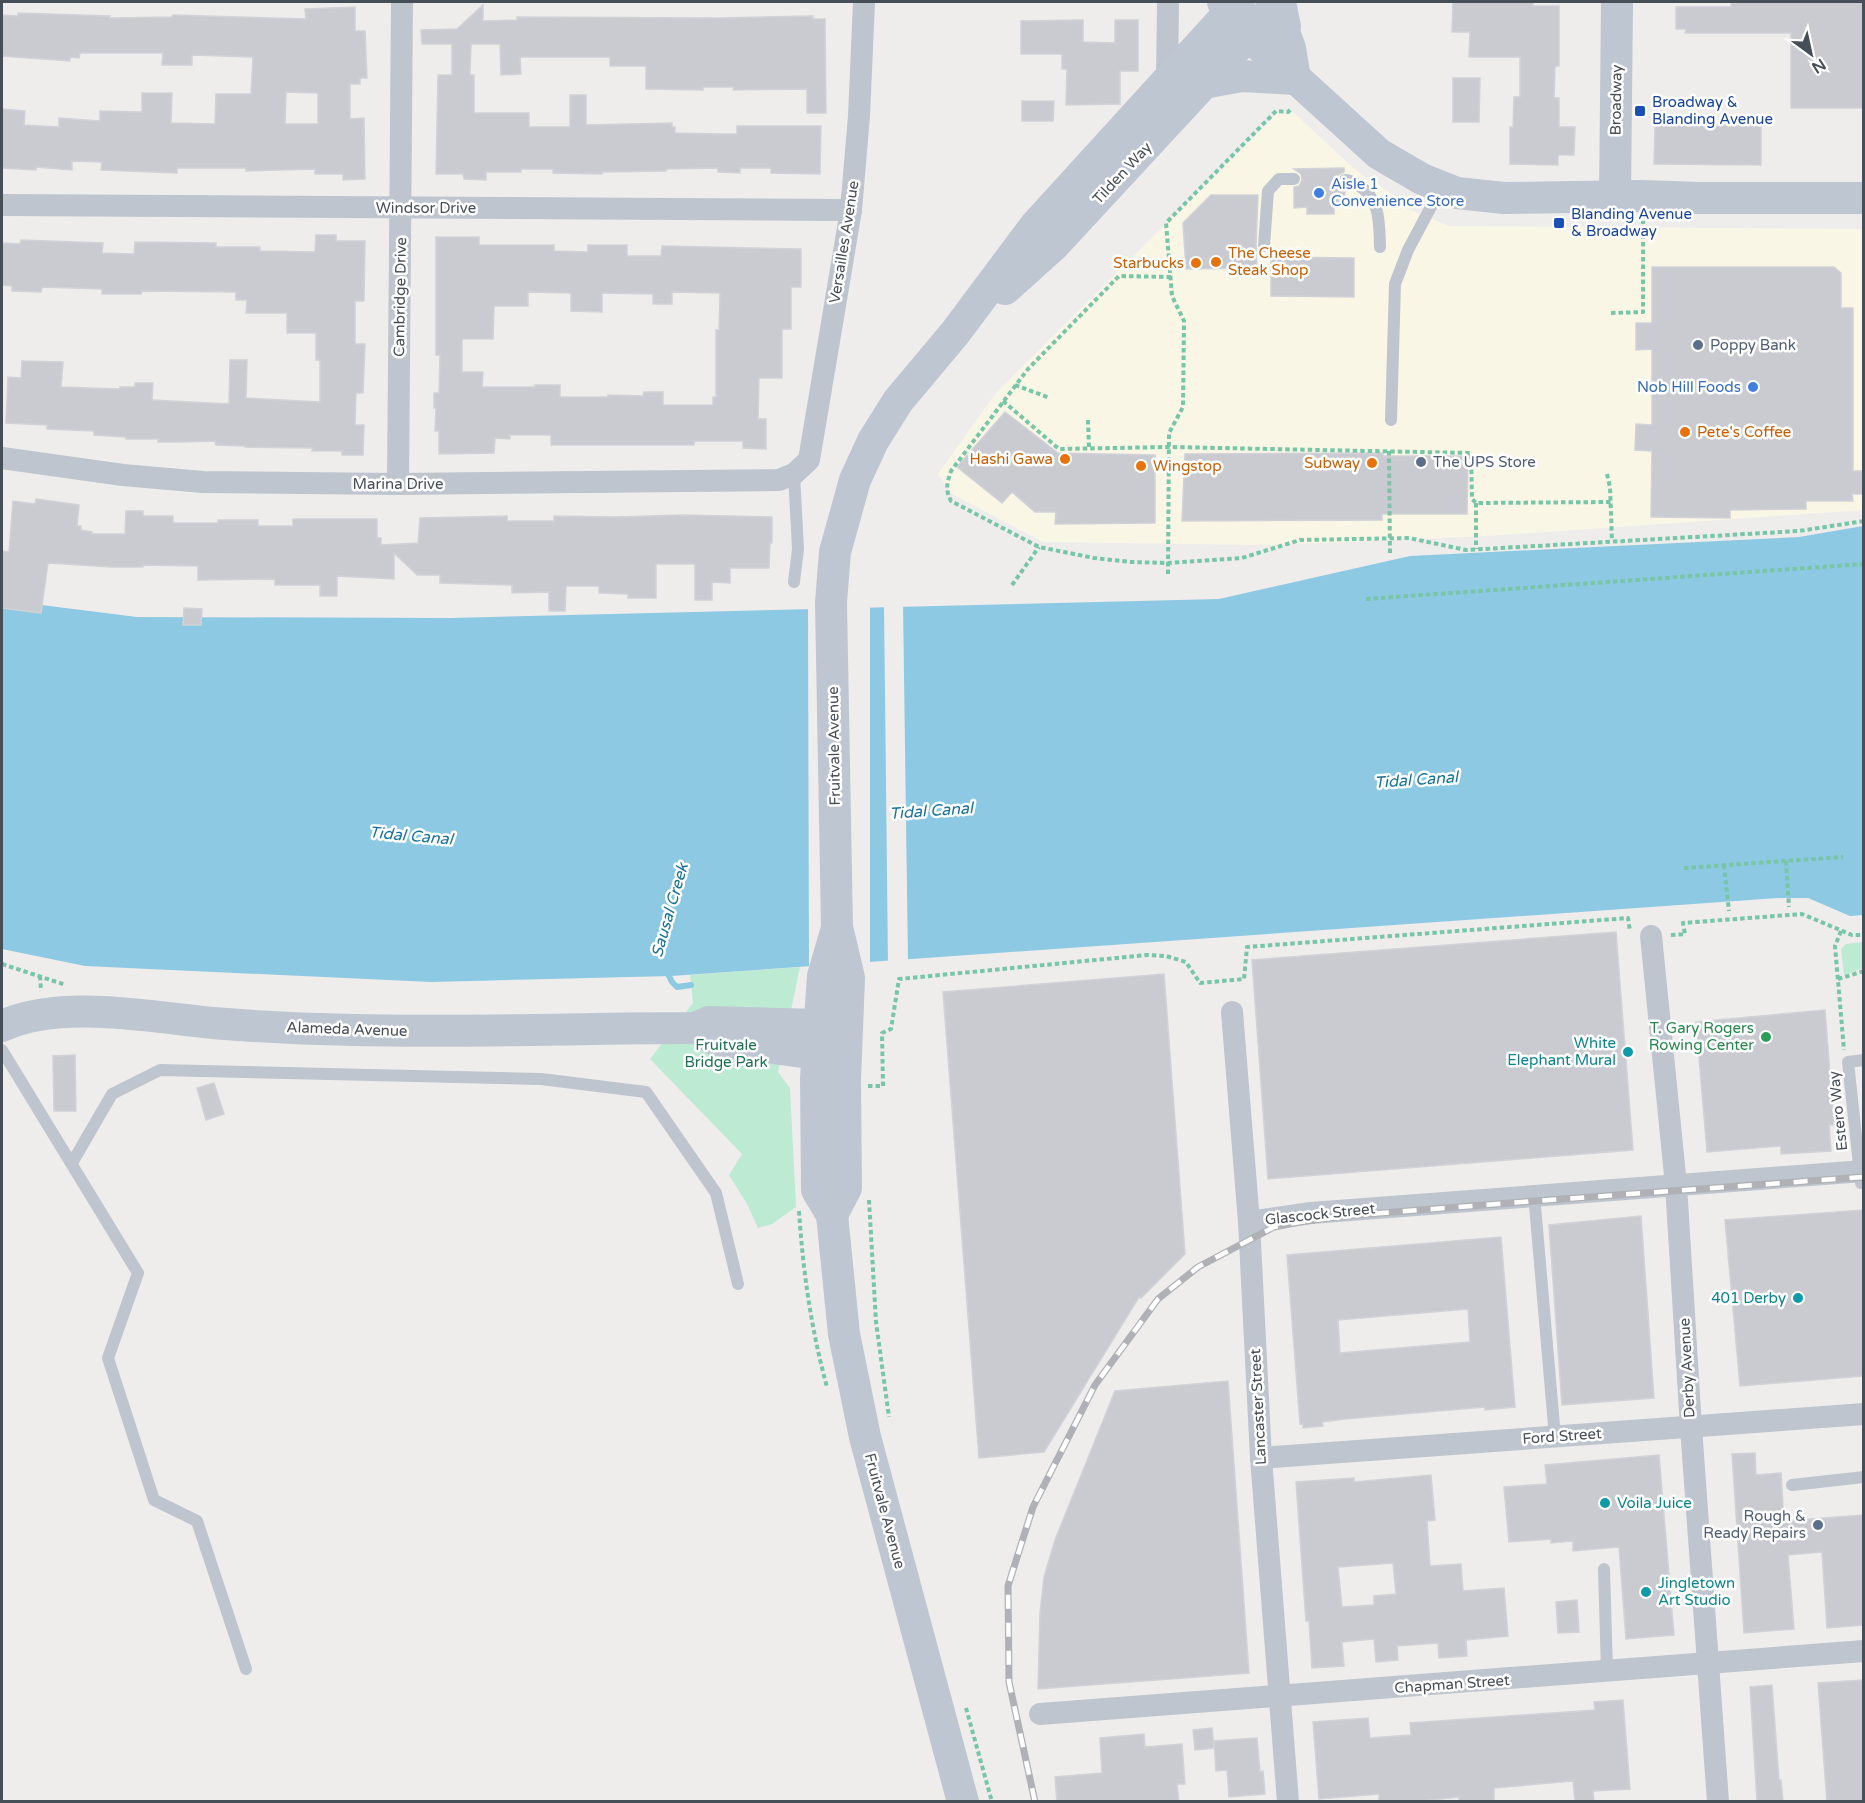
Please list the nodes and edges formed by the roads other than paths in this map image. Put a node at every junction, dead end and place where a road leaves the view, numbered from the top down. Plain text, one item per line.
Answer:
1 (402, 2) edge
2 (864, 2) edge
3 (1168, 2) edge
4 (1279, 2) edge
5 (1617, 2) edge
6 (1227, 12) edge
7 (1167, 80) junction
8 (1203, 83) junction
9 (1293, 94) junction
10 (1294, 179) dead end
11 (1345, 180) dead end
12 (1441, 187) junction
13 (1615, 198) junction
14 (1863, 198) edge
15 (2, 205) edge
16 (401, 207) junction
17 (851, 210) junction
18 (1264, 246) dead end
19 (1380, 247) dead end
20 (955, 333) junction
21 (1391, 420) dead end
22 (2, 458) edge
23 (795, 474) junction
24 (398, 484) junction
25 (833, 564) joint
26 (794, 582) dead end
27 (1652, 944) road end
28 (836, 977) junction
29 (1232, 1012) dead end
30 (2, 1026) edge
31 (818, 1040) junction
32 (847, 1043) junction
33 (2, 1050) edge
34 (1863, 1060) edge
35 (72, 1163) junction
36 (1862, 1177) edge
37 (1677, 1191) junction
38 (1535, 1201) junction
39 (832, 1215) junction
40 (1249, 1222) junction
41 (738, 1284) dead end
42 (1863, 1414) edge
43 (1690, 1427) junction
44 (1555, 1437) junction
45 (1261, 1458) junction
46 (1863, 1477) edge
47 (1792, 1485) dead end
48 (1604, 1569) dead end
49 (1863, 1651) edge
50 (1707, 1664) junction
51 (246, 1669) dead end
52 (1607, 1672) junction
53 (1280, 1697) junction
54 (1040, 1714) dead end
55 (963, 1802) edge
56 (1288, 1802) edge
57 (1718, 1802) edge

1 - 16 street, Cambridge Drive
2 - 17 street, Versailles Avenue
3 - 7 street
4 - 6 main road, Tilden Way
4 - 9 main road
5 - 13 main road, Broadway
6 - 7 main road, Tilden Way
6 - 8 main road, Tilden Way
6 - 9 main road
7 - 20 main road, Tilden Way
8 - 9 main road
8 - 20 main road, Tilden Way
9 - 12 main road
10 - 18 lane
11 - 19 lane
12 - 13 main road
12 - 21 lane
13 - 14 main road
15 - 16 street, Windsor Drive
16 - 17 street, Windsor Drive
16 - 24 street, Cambridge Drive
17 - 23 street, Versailles Avenue
20 - 25 main road, Tilden Way
22 - 24 street, Marina Drive
23 - 24 street, Marina Drive
23 - 26 lane
25 - 28 main road, Fruitvale Avenue
27 - 37 street, Derby Avenue
28 - 31 main road, Fruitvale Avenue
28 - 32 main road, Fruitvale Avenue
29 - 40 street, Lancaster Street
30 - 31 main road, Alameda Avenue
31 - 32 main road, Alameda Avenue
31 - 39 main road, Fruitvale Avenue
32 - 39 main road, Fruitvale Avenue
33 - 35 lane
34 - 36 lane, Estero Way
35 - 41 lane
35 - 51 lane
36 - 37 street, Glascock Street
37 - 38 street, Glascock Street
37 - 43 street, Derby Avenue
38 - 40 street, Glascock Street
38 - 44 lane
39 - 55 main road, Fruitvale Avenue
40 - 45 street, Lancaster Street
42 - 43 street, Ford Street
43 - 44 street, Ford Street
43 - 50 street, Derby Avenue
44 - 45 street, Ford Street
45 - 53 street, Lancaster Street
46 - 47 lane
48 - 52 lane
49 - 50 street, Chapman Street
50 - 52 street, Chapman Street
50 - 57 street, Derby Avenue
52 - 53 street, Chapman Street
53 - 54 street, Chapman Street
53 - 56 street, Lancaster Street

